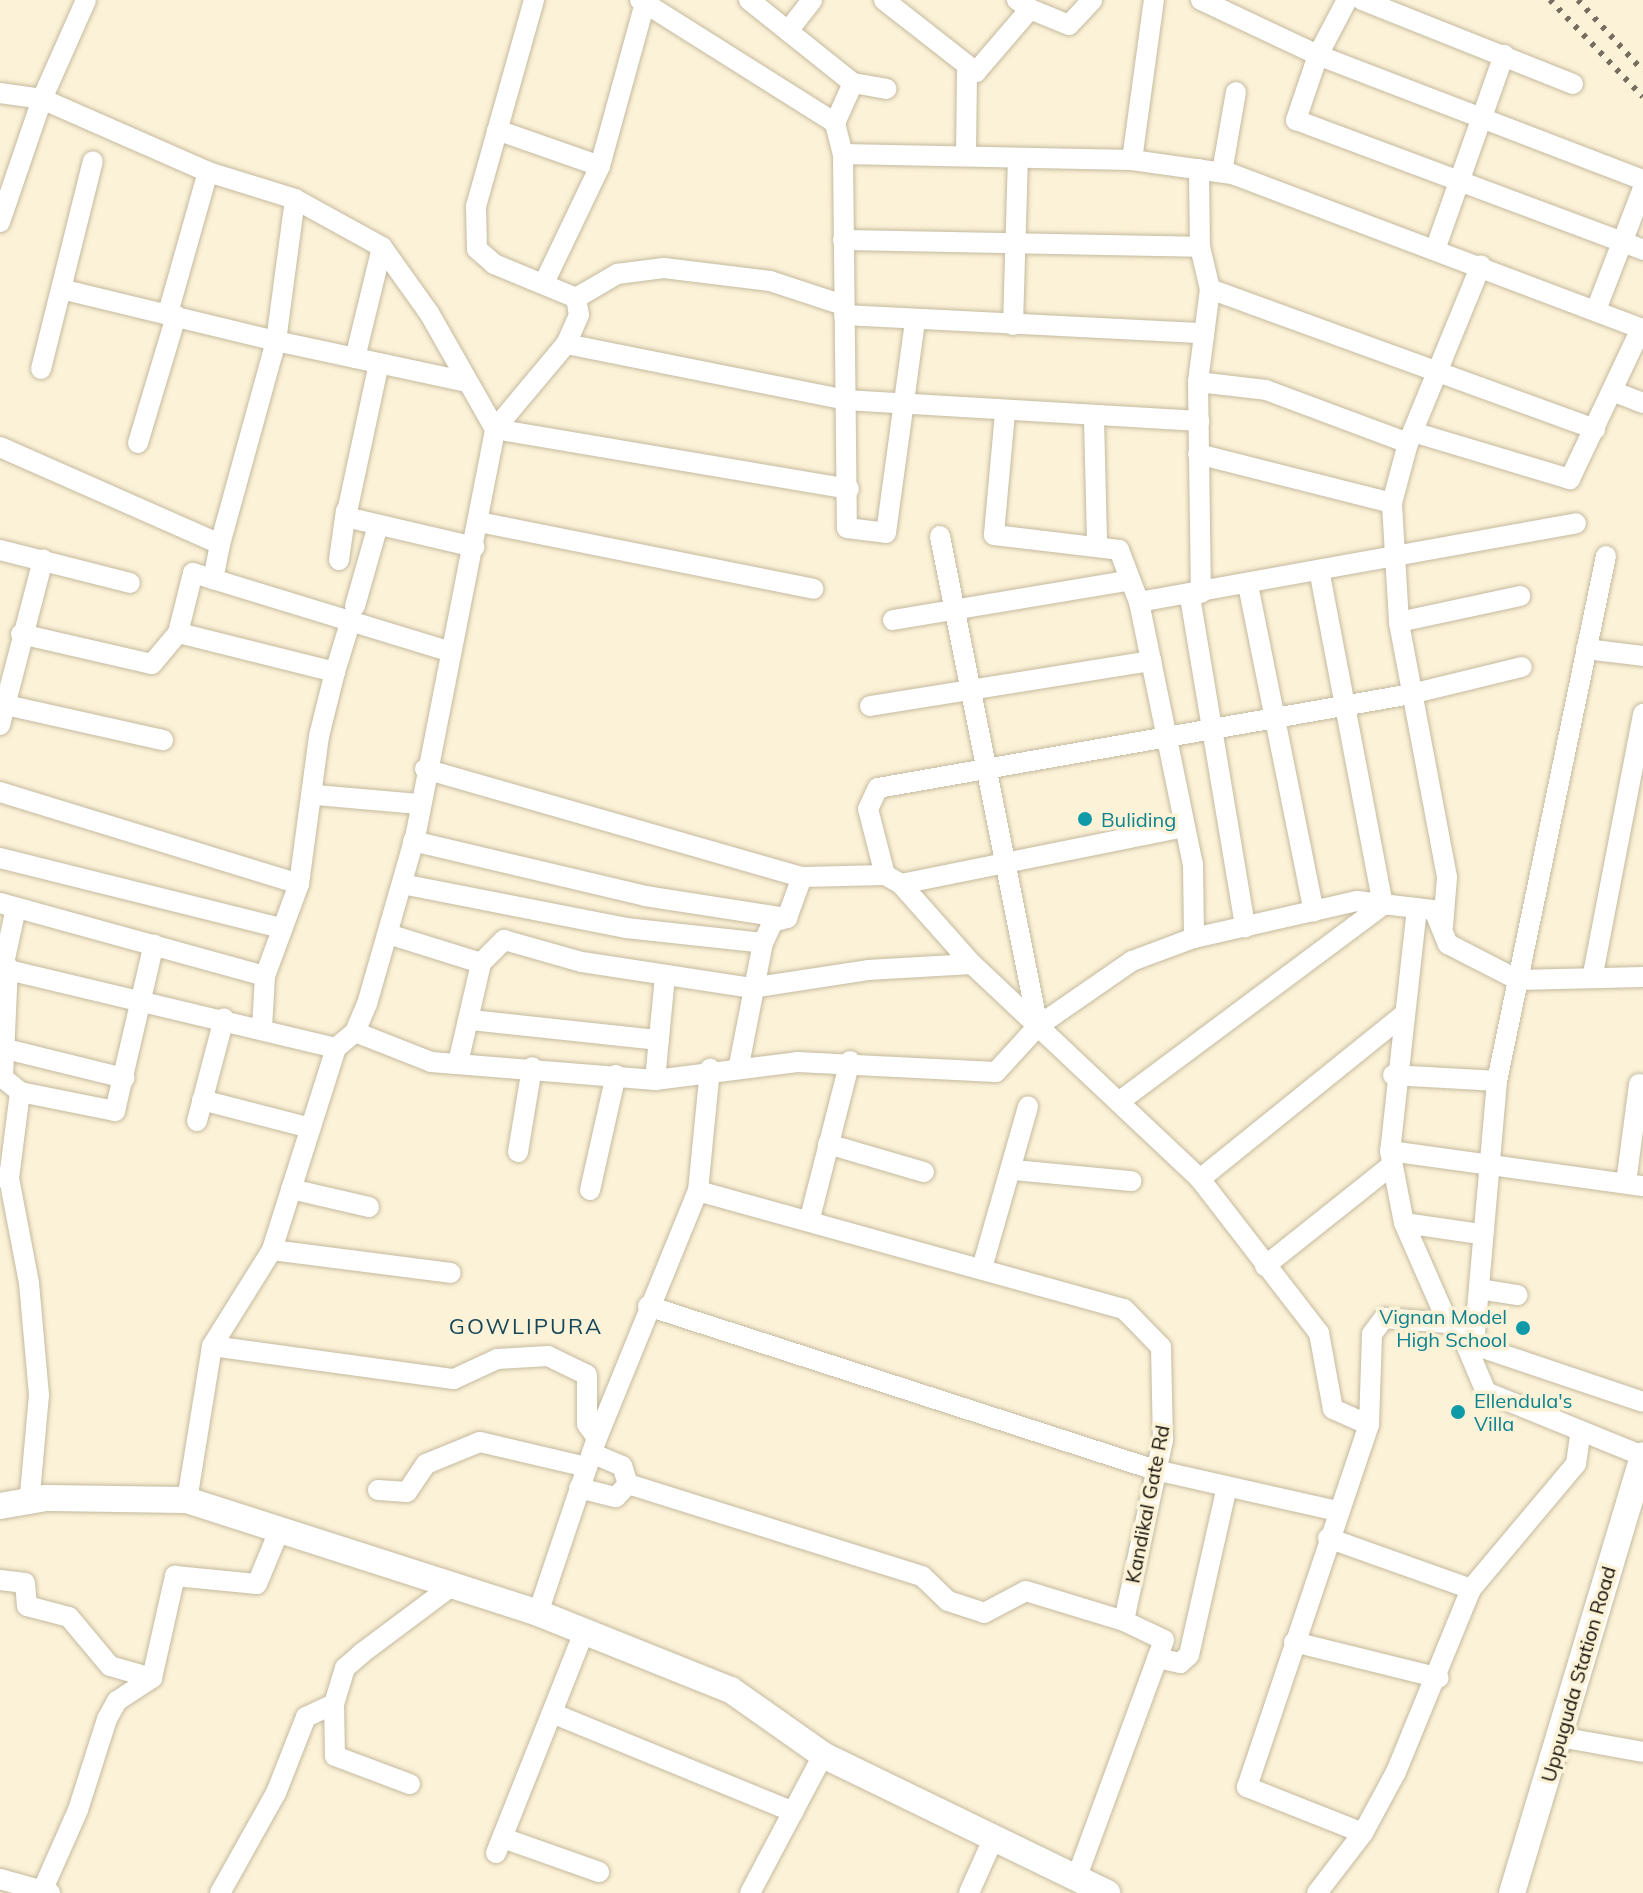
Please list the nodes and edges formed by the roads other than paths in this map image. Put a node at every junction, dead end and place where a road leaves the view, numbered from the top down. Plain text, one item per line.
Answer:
1 (86, 0) edge
2 (534, 0) edge
3 (749, 0) edge
4 (812, 0) edge
5 (884, 0) edge
6 (1092, 0) edge
7 (1154, 0) edge
8 (1201, 0) edge
9 (1347, 0) edge
10 (1362, 0) edge
11 (642, 2) edge
12 (1023, 5) edge
13 (788, 31) junction
14 (1318, 55) junction
15 (1504, 55) junction
16 (967, 67) junction
17 (853, 83) junction
18 (1573, 84) dead end
19 (886, 89) dead end
20 (1236, 92) dead end
21 (0, 93) edge
22 (42, 99) junction
23 (1482, 116) junction
24 (835, 123) junction
25 (497, 130) junction
26 (843, 154) junction
27 (966, 155) junction
28 (1018, 158) junction
29 (1132, 160) junction
30 (93, 161) dead end
31 (600, 166) junction
32 (1199, 169) junction
33 (208, 172) junction
34 (1222, 172) junction
35 (1643, 180) edge
36 (1459, 181) junction
37 (1643, 188) edge
38 (295, 199) junction
39 (0, 222) edge
40 (843, 240) junction
41 (1016, 240) junction
42 (1622, 241) junction
43 (382, 247) junction
44 (1200, 247) junction
45 (1436, 247) junction
46 (1643, 250) edge
47 (1481, 265) junction
48 (544, 283) junction
49 (1210, 289) junction
50 (65, 290) junction
51 (576, 298) junction
52 (844, 310) junction
53 (1596, 310) junction
54 (172, 315) junction
55 (915, 320) junction
56 (1013, 325) junction
57 (1642, 329) edge
58 (1204, 333) junction
59 (276, 341) junction
60 (566, 344) junction
61 (355, 358) junction
62 (379, 363) junction
63 (1439, 367) junction
64 (41, 369) dead end
65 (467, 382) junction
66 (1198, 382) junction
67 (1612, 391) junction
68 (845, 400) junction
69 (1643, 403) edge
70 (904, 407) junction
71 (1005, 413) junction
72 (1094, 418) junction
73 (1199, 421) junction
74 (495, 429) junction
75 (1595, 429) junction
76 (1411, 437) junction
77 (138, 443) dead end
78 (0, 447) edge
79 (1198, 454) junction
80 (849, 489) junction
81 (1392, 503) junction
82 (346, 510) junction
83 (479, 522) junction
84 (1576, 523) dead end
85 (378, 525) junction
86 (940, 536) dead end
87 (220, 544) junction
88 (1097, 545) junction
89 (475, 547) junction
90 (0, 550) edge
91 (1606, 556) dead end
92 (1393, 557) junction
93 (43, 560) junction
94 (339, 560) dead end
95 (1319, 571) junction
96 (213, 579) junction
97 (1127, 581) junction
98 (130, 583) dead end
99 (1248, 585) junction
100 (813, 589) dead end
101 (1195, 595) junction
102 (1520, 596) dead end
103 (1139, 602) junction
104 (953, 609) junction
105 (352, 614) junction
106 (893, 620) dead end
107 (1399, 622) junction
108 (178, 633) junction
109 (21, 634) junction
110 (1586, 649) junction
111 (451, 652) junction
112 (1643, 656) edge
113 (1151, 661) junction
114 (1522, 667) dead end
115 (335, 672) junction
116 (974, 689) junction
117 (1411, 694) junction
118 (1343, 702) junction
119 (870, 706) dead end
120 (1643, 714) edge
121 (3, 715) edge
122 (1275, 718) junction
123 (1209, 728) junction
124 (1169, 734) junction
125 (163, 740) dead end
126 (986, 766) junction
127 (425, 769) junction
128 (0, 792) edge
129 (316, 795) junction
130 (419, 804) junction
131 (1183, 827) junction
132 (413, 841) junction
133 (0, 858) edge
134 (1007, 865) junction
135 (802, 877) junction
136 (893, 880) junction
137 (299, 884) junction
138 (402, 884) junction
139 (1383, 905) junction
140 (8, 906) edge
141 (1417, 908) junction
142 (1314, 911) junction
143 (787, 918) junction
144 (1245, 927) junction
145 (281, 928) junction
146 (388, 934) junction
147 (1442, 934) junction
148 (1194, 938) junction
149 (763, 943) junction
150 (154, 944) junction
151 (481, 963) junction
152 (972, 964) junction
153 (4, 968) edge
154 (1593, 974) junction
155 (265, 976) junction
156 (665, 977) junction
157 (1643, 977) edge
158 (1518, 980) junction
159 (751, 988) junction
160 (143, 1000) junction
161 (1402, 1016) junction
162 (224, 1019) junction
163 (471, 1020) junction
164 (1038, 1026) junction
165 (262, 1028) junction
166 (355, 1032) junction
167 (659, 1040) junction
168 (336, 1048) junction
169 (3, 1059) edge
170 (850, 1061) junction
171 (458, 1063) junction
172 (739, 1065) junction
173 (532, 1067) junction
174 (710, 1069) junction
175 (616, 1075) junction
176 (1393, 1075) junction
177 (124, 1078) junction
178 (655, 1080) junction
179 (1497, 1081) junction
180 (1639, 1084) dead end
181 (20, 1092) junction
182 (202, 1100) junction
183 (1120, 1101) junction
184 (1028, 1106) dead end
185 (197, 1121) dead end
186 (310, 1128) junction
187 (828, 1144) junction
188 (518, 1152) dead end
189 (1391, 1158) junction
190 (1491, 1161) junction
191 (1014, 1170) junction
192 (924, 1172) dead end
193 (5, 1177) edge
194 (1200, 1179) junction
195 (1131, 1181) dead end
196 (1634, 1185) edge
197 (291, 1189) junction
198 (590, 1190) dead end
199 (698, 1191) junction
200 (369, 1207) dead end
201 (810, 1218) junction
202 (1404, 1223) junction
203 (7, 1227) edge
204 (1480, 1234) junction
205 (272, 1250) junction
206 (1265, 1266) junction
207 (982, 1268) junction
208 (451, 1273) dead end
209 (1479, 1289) junction
210 (1518, 1295) dead end
211 (648, 1306) junction
212 (1448, 1323) junction
213 (1469, 1342) junction
214 (212, 1346) junction
215 (1643, 1402) edge
216 (1369, 1425) junction
217 (1580, 1435) junction
218 (592, 1453) junction
219 (1643, 1455) edge
220 (1155, 1470) junction
221 (628, 1484) junction
222 (1227, 1487) junction
223 (579, 1488) junction
224 (378, 1490) dead end
225 (187, 1500) junction
226 (29, 1504) junction
227 (0, 1506) edge
228 (1337, 1511) junction
229 (279, 1531) junction
230 (1328, 1538) junction
231 (0, 1580) edge
232 (449, 1588) junction
233 (1471, 1589) junction
234 (538, 1613) junction
235 (1124, 1621) junction
236 (584, 1632) junction
237 (1294, 1642) junction
238 (1157, 1658) junction
239 (152, 1678) junction
240 (1439, 1678) junction
241 (334, 1704) junction
242 (552, 1713) junction
243 (1560, 1737) junction
244 (1643, 1752) edge
245 (823, 1755) junction
246 (410, 1784) dead end
247 (793, 1812) junction
248 (1363, 1833) junction
249 (994, 1837) junction
250 (599, 1872) dead end
251 (1077, 1877) junction
252 (0, 1879) edge
253 (47, 1891) edge
254 (220, 1893) edge
255 (750, 1893) edge
256 (969, 1893) edge
257 (1107, 1893) edge
258 (1317, 1893) edge
259 (1512, 1893) edge

1 - 22 street
2 - 25 street
3 - 13 street
4 - 13 street
5 - 16 street
6 - 12 street
7 - 29 street
8 - 14 street
9 - 14 street
10 - 15 street
11 - 24 street
11 - 31 street
12 - 16 street
13 - 17 street
14 - 23 street
14 - 36 street
15 - 18 street
15 - 23 street
16 - 27 street
17 - 19 street
17 - 24 street
20 - 34 street
21 - 22 street
22 - 33 street
22 - 39 street
23 - 35 street
23 - 36 street
24 - 26 street
25 - 31 street
25 - 48 street
26 - 27 street
26 - 40 street
27 - 28 street
28 - 29 street
28 - 41 street
29 - 32 street
30 - 50 street
31 - 48 street
32 - 34 street
32 - 44 street
33 - 38 street
33 - 54 street
34 - 45 street
36 - 42 street
36 - 45 street
37 - 42 street
38 - 43 street
38 - 59 street
40 - 41 street
40 - 52 street
41 - 44 street
41 - 56 street
42 - 46 street
42 - 53 street
43 - 61 street
43 - 65 street
44 - 49 street
45 - 47 street
47 - 53 street
47 - 63 street
48 - 51 street
49 - 58 street
49 - 63 street
50 - 54 street
50 - 64 street
51 - 52 street
51 - 60 street
52 - 55 street
52 - 68 street
53 - 57 street
54 - 59 street
54 - 77 street
55 - 56 street
55 - 70 street
56 - 58 street
57 - 67 street
58 - 66 street
59 - 61 street
59 - 87 street
60 - 68 street
60 - 74 street
61 - 62 street
62 - 65 street
62 - 82 street
63 - 75 street
63 - 76 street
65 - 74 street
66 - 73 street
66 - 76 street
67 - 69 street
67 - 75 street
68 - 70 street
68 - 80 street
70 - 71 street
70 - 80 street
71 - 72 street
71 - 88 street
72 - 73 street
72 - 88 street
73 - 79 street
74 - 80 street
74 - 83 street
75 - 76 street
76 - 81 street
78 - 87 street
79 - 81 street
79 - 101 street
81 - 92 street
82 - 85 street
82 - 94 street
83 - 89 street
83 - 100 street
84 - 92 street
85 - 89 street
85 - 105 street
86 - 104 street
87 - 96 street
88 - 97 street
89 - 111 street
90 - 93 street
91 - 110 street
92 - 95 street
92 - 107 street
93 - 98 street
93 - 109 street
95 - 99 street
95 - 118 street
96 - 105 street
96 - 108 street
97 - 103 street
97 - 104 street
99 - 101 street
99 - 122 street
101 - 103 street
101 - 123 street
102 - 107 street
103 - 113 street
104 - 106 street
104 - 116 street
105 - 111 street
105 - 115 street
107 - 117 street
108 - 109 street
108 - 115 street
109 - 121 street
110 - 112 street
110 - 158 street
111 - 127 street
113 - 116 street
113 - 124 street
114 - 117 street
115 - 129 street
116 - 119 street
116 - 126 street
117 - 118 street
117 - 147 street
118 - 122 street
118 - 139 street
120 - 154 street
121 - 125 street
122 - 123 street
122 - 142 street
123 - 124 street
123 - 144 street
124 - 126 street
124 - 131 street
126 - 134 street
126 - 136 street
127 - 130 street
127 - 135 street
128 - 137 street
129 - 130 street
129 - 137 street
130 - 132 street
131 - 134 street
131 - 148 street
132 - 138 street
132 - 143 street
133 - 145 street
134 - 136 street
134 - 164 street
135 - 136 street
135 - 143 street
136 - 152 street
137 - 145 street
138 - 146 street
138 - 149 street
139 - 141 street
139 - 142 street
139 - 183 street
140 - 150 street
140 - 153 street
141 - 147 street
141 - 161 street
142 - 144 street
143 - 149 street
144 - 148 street
145 - 155 street
146 - 151 street
146 - 166 street
147 - 158 street
148 - 164 street
149 - 159 street
150 - 155 street
150 - 160 street
151 - 156 street
151 - 163 street
152 - 159 street
152 - 164 street
153 - 160 street
153 - 169 street
154 - 157 street
154 - 158 street
155 - 165 street
156 - 159 street
156 - 167 street
158 - 179 street
159 - 172 street
160 - 162 street
160 - 177 street
161 - 176 street
161 - 194 street
162 - 165 street
162 - 182 street
163 - 167 street
163 - 171 street
164 - 170 street
164 - 183 street
165 - 168 street
166 - 168 street
166 - 171 street
167 - 178 street
168 - 186 street
169 - 177 street
169 - 181 street
170 - 172 street
170 - 187 street
171 - 173 street
172 - 174 street
173 - 175 street
173 - 188 street
174 - 178 street
174 - 199 street
175 - 178 street
175 - 198 street
176 - 179 street
176 - 189 street
177 - 181 street
179 - 190 street
180 - 196 street
181 - 193 street
182 - 185 street
182 - 186 street
183 - 194 street
184 - 191 street
186 - 197 street
187 - 192 street
187 - 201 street
189 - 190 street
189 - 202 street
189 - 206 street
190 - 196 street
190 - 204 street
191 - 195 street
191 - 207 street
193 - 203 street
194 - 206 street
197 - 200 street
197 - 205 street
199 - 201 street, Kandikal Gate Rd
199 - 211 street
201 - 207 street, Kandikal Gate Rd
202 - 204 street
202 - 212 street
203 - 226 street
204 - 209 street
205 - 208 street
205 - 214 street
206 - 216 street
207 - 220 street, Kandikal Gate Rd
209 - 210 street
209 - 213 street
211 - 218 street
211 - 220 street
212 - 213 street
212 - 216 street
213 - 215 street
213 - 217 street
214 - 218 street
214 - 225 street
216 - 228 street
217 - 219 street
217 - 233 street
218 - 221 street
218 - 223 street
218 - 224 street
219 - 243 street, Uppuguda Station Road
220 - 222 street
220 - 235 street, Kandikal Gate Rd
221 - 223 street
221 - 235 street
222 - 228 street
222 - 238 street
223 - 234 street
225 - 226 street
225 - 229 street
226 - 227 street
228 - 230 street
229 - 232 street
229 - 239 street
230 - 233 street
230 - 237 street
231 - 239 street
232 - 234 street
232 - 241 street
233 - 240 street
234 - 236 street
235 - 238 street
236 - 242 street
236 - 245 street
237 - 240 street
237 - 248 street
238 - 251 street
239 - 253 street
240 - 248 street
241 - 246 street
241 - 254 street
242 - 247 street
242 - 250 street
243 - 244 street
243 - 259 street, Uppuguda Station Road
245 - 247 street
245 - 249 street
247 - 255 street
248 - 258 street
249 - 251 street
249 - 256 street
251 - 257 street
252 - 253 street

